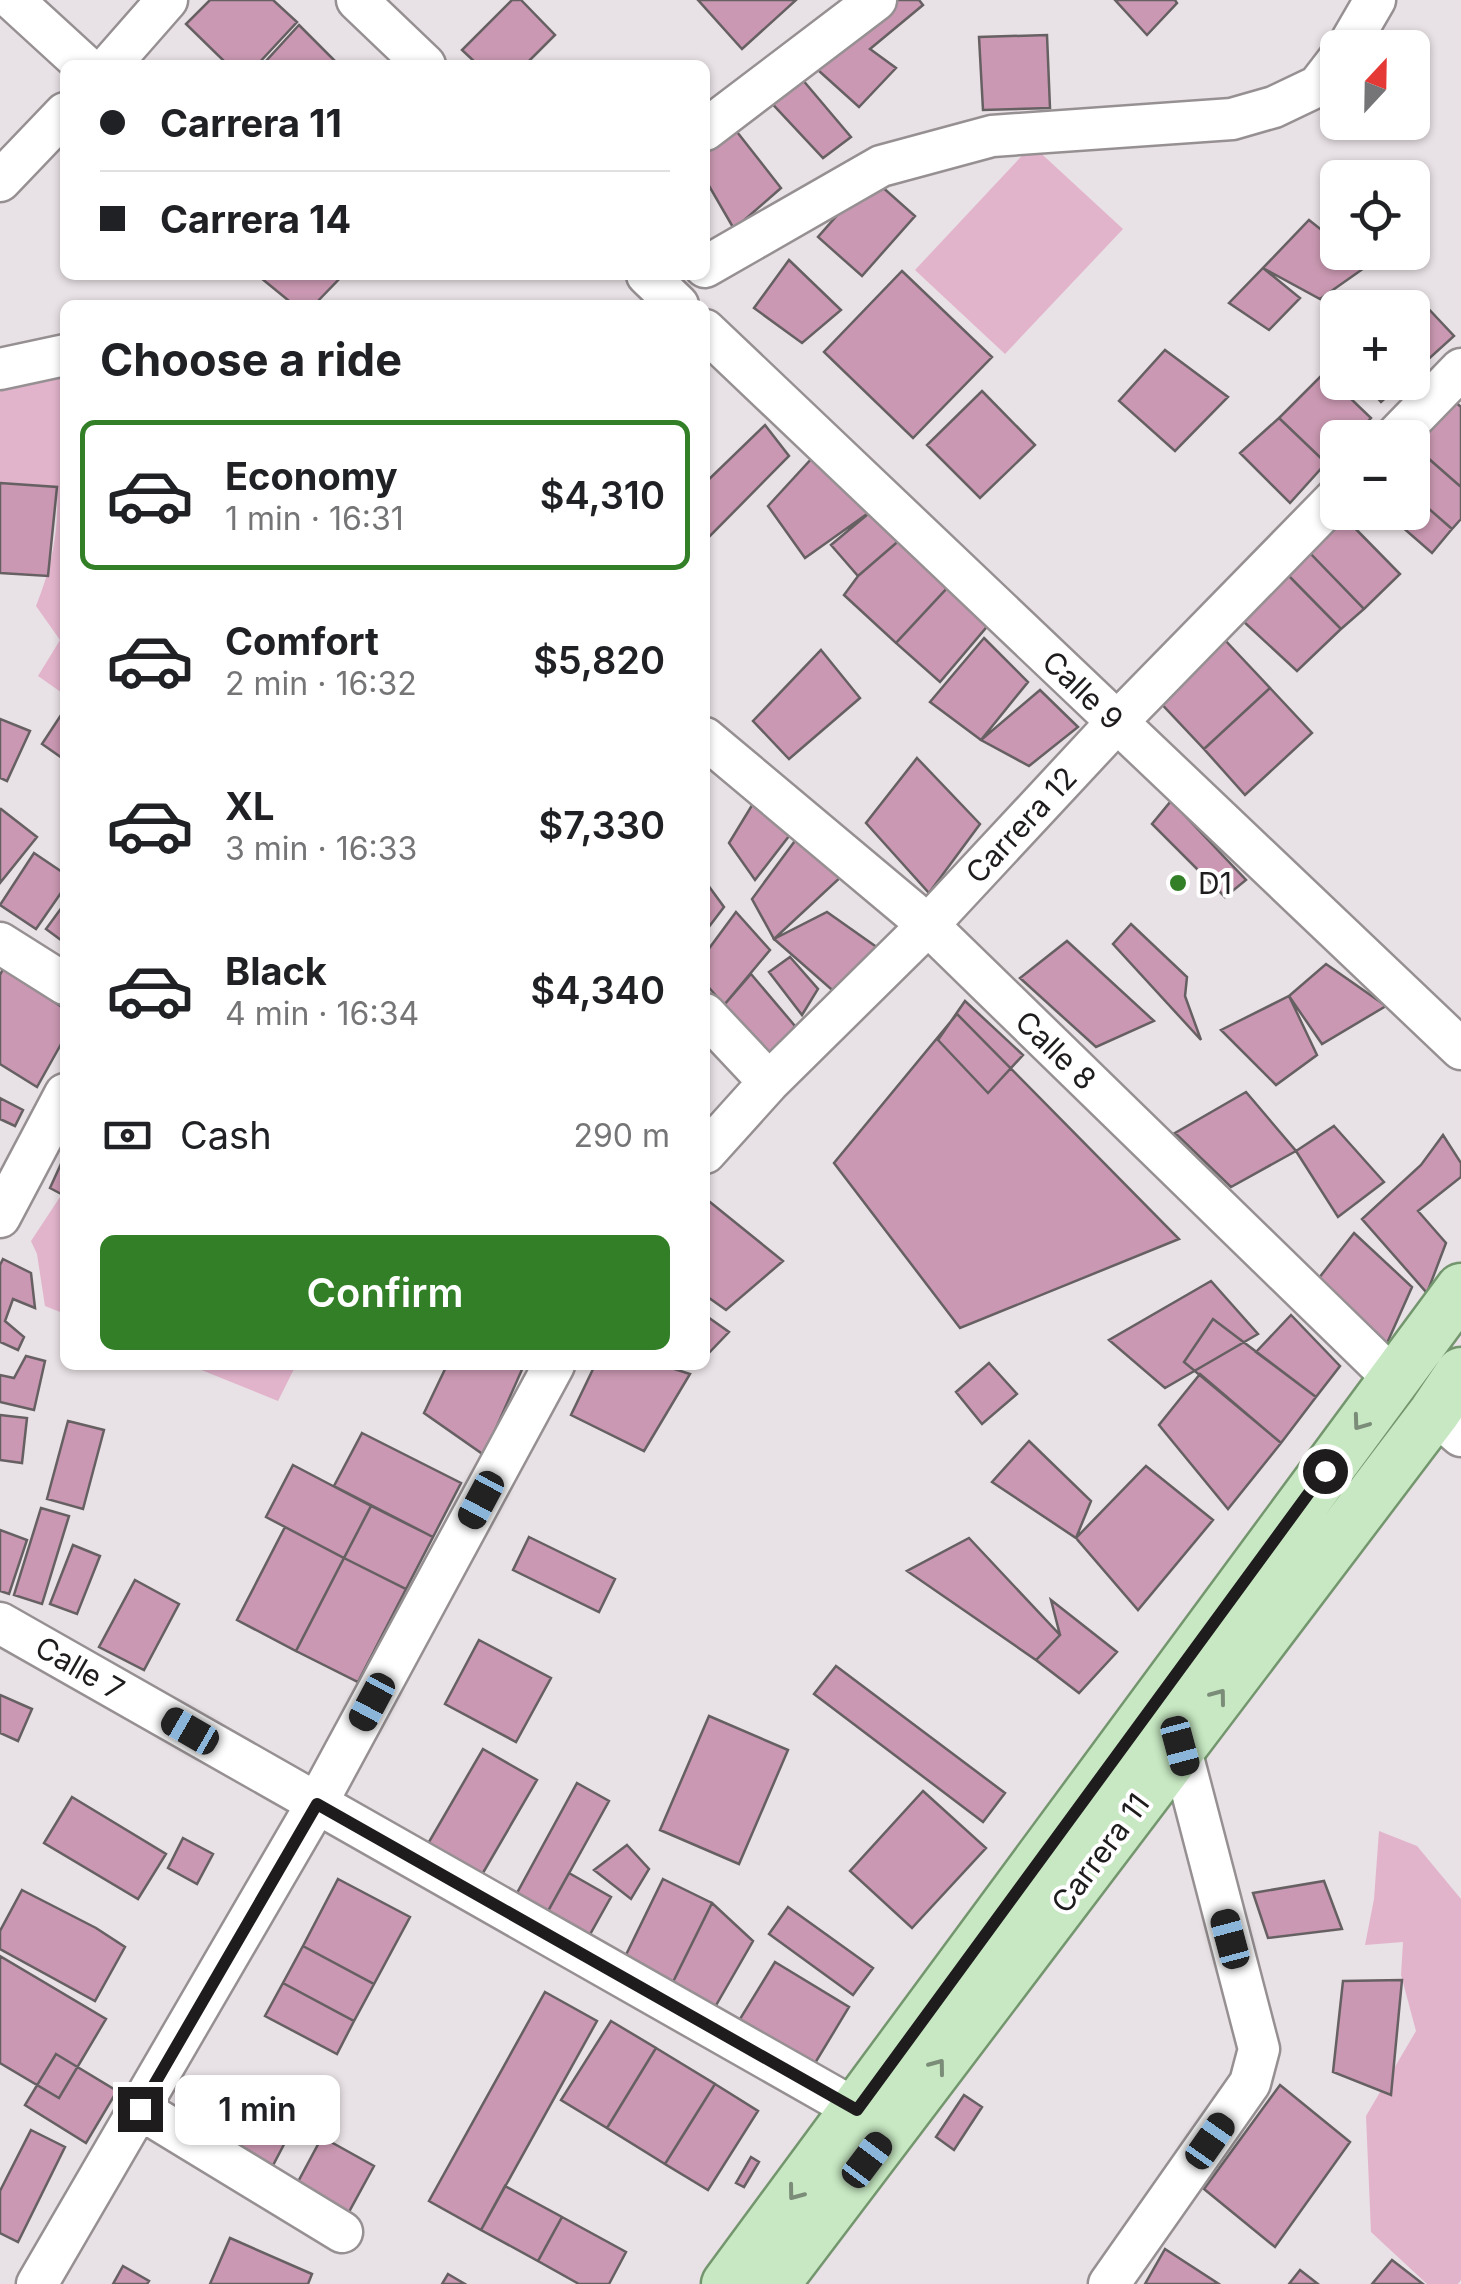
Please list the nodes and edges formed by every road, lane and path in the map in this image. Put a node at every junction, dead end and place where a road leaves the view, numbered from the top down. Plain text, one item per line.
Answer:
1 (12, 0) edge
2 (167, 0) edge
3 (357, 0) edge
4 (876, 0) edge
5 (1375, 0) edge
6 (1358, 30) edge
7 (78, 60) edge
8 (114, 60) edge
9 (420, 60) edge
10 (1320, 83) edge
11 (60, 118) edge
12 (710, 126) edge
13 (0, 181) edge
14 (710, 264) edge
15 (710, 335) edge
16 (60, 356) edge
17 (0, 369) edge
18 (1461, 370) edge
19 (1412, 420) edge
20 (1320, 514) edge
21 (1117, 722) junction
22 (710, 742) edge
23 (928, 925) junction
24 (0, 943) edge
25 (60, 981) edge
26 (710, 1019) edge
27 (1461, 1049) edge
28 (769, 1082) junction
29 (60, 1103) edge
30 (710, 1147) edge
31 (0, 1216) edge
32 (1461, 1289) edge
33 (551, 1370) edge
34 (1393, 1378) junction
35 (1452, 1407) edge
36 (0, 1623) edge
37 (1180, 1746) junction
38 (317, 1804) junction
39 (140, 2109) junction
40 (874, 2120) junction
41 (342, 2232) dead end
42 (37, 2284) edge
43 (727, 2284) edge
44 (774, 2284) edge
45 (1108, 2284) edge

1 - 7 street
2 - 8 street
3 - 9 street
4 - 12 street
5 - 6 street
10 - 14 street
11 - 13 street
15 - 21 street, Calle 9
16 - 17 street
18 - 19 street
20 - 21 street, Carrera 12
21 - 23 street, Carrera 12
21 - 27 street, Calle 9
22 - 23 street, Calle 8
23 - 28 street, Carrera 12
23 - 34 street, Calle 8
24 - 25 street
26 - 28 street
28 - 30 street, Carrera 12
29 - 31 street
32 - 34 main road, Carrera 11
33 - 38 street
34 -> 40 main road, Carrera 11
37 -> 35 main road, Carrera 11
36 - 38 street, Calle 7
40 -> 37 main road, Carrera 11
37 - 45 street
38 - 39 street
38 - 40 street, Calle 7
39 - 41 street
39 - 42 street
40 -> 43 main road, Carrera 11
40 - 44 main road, Carrera 11

